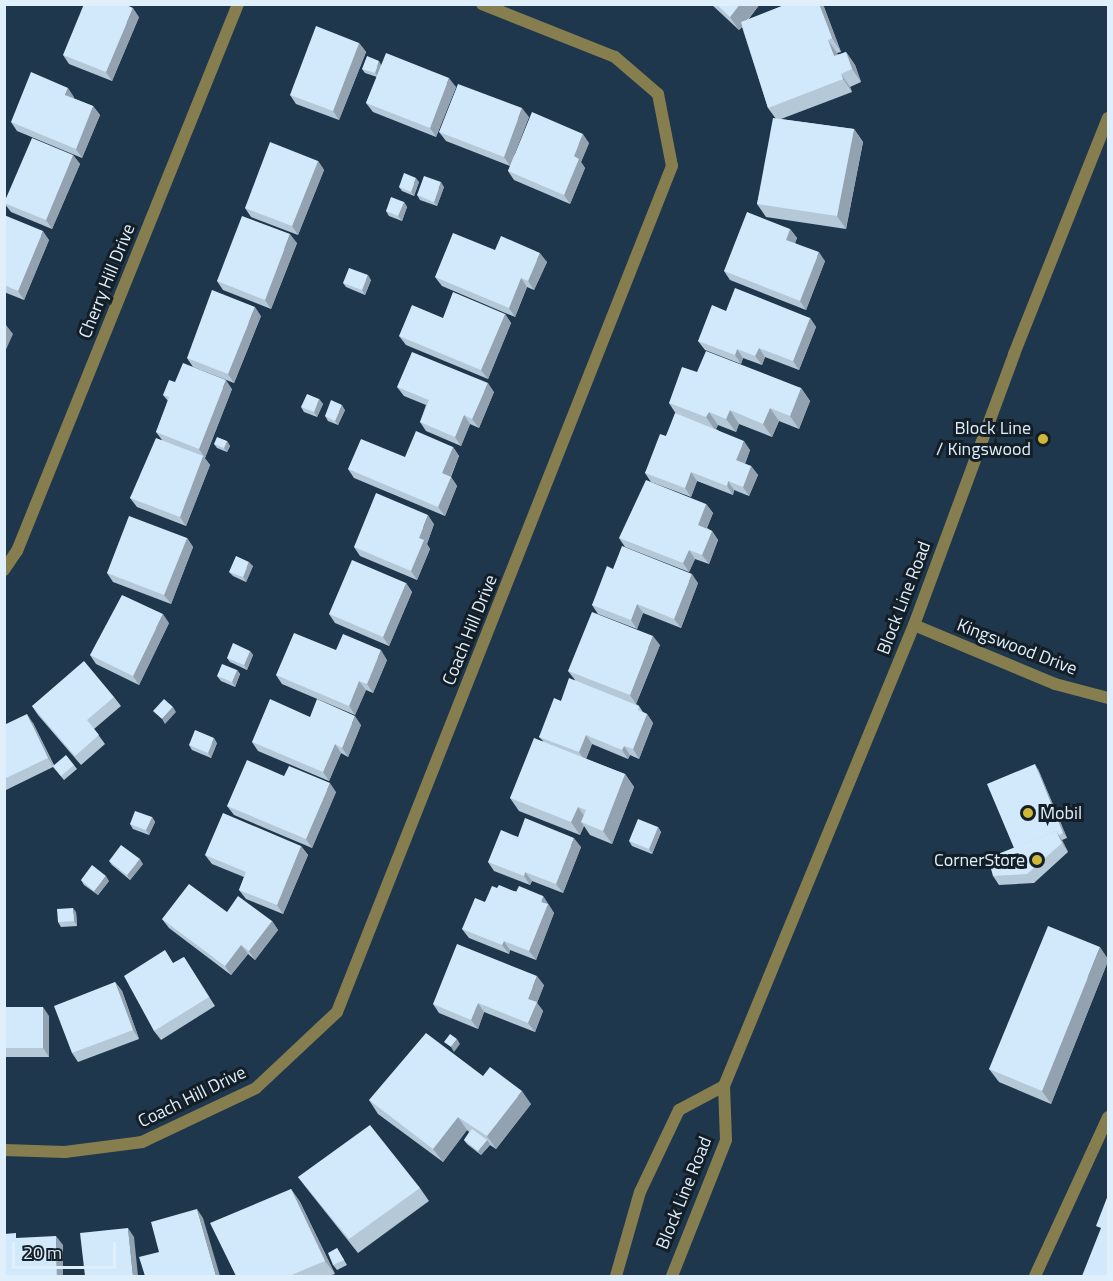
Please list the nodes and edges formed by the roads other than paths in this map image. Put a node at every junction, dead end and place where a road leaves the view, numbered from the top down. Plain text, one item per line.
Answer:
1 (238, 4) edge
2 (482, 4) edge
3 (1108, 118) edge
4 (4, 570) edge
5 (914, 625) junction
6 (1108, 698) edge
7 (724, 1086) junction
8 (1108, 1117) edge
9 (4, 1150) edge
10 (616, 1276) edge
11 (672, 1276) edge
12 (1035, 1276) edge

1 - 4 street, Cherry Hill Drive
2 - 9 street, Coach Hill Drive
3 - 5 street, Block Line Road
5 - 6 street, Kingswood Drive
5 - 7 street, Block Line Road
7 - 10 street, Block Line Road
7 - 11 street, Block Line Road
8 - 12 street

